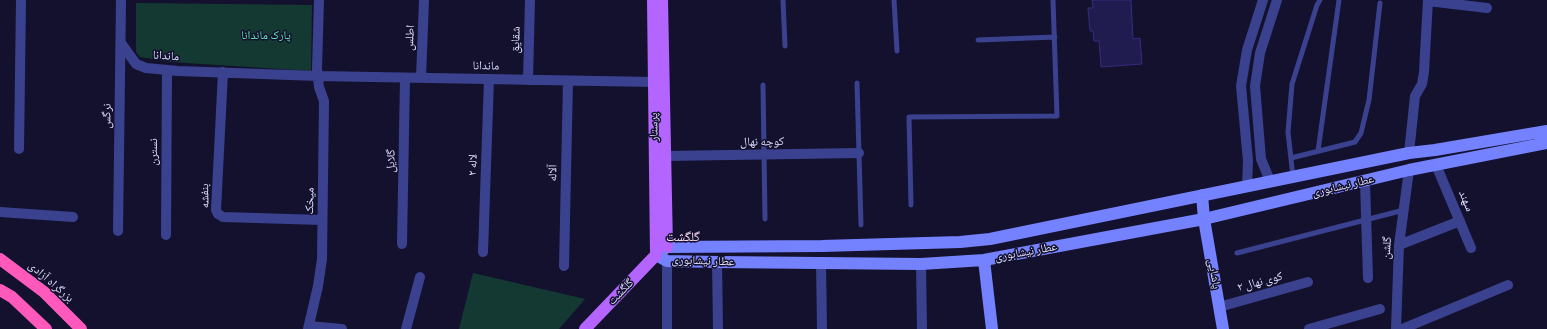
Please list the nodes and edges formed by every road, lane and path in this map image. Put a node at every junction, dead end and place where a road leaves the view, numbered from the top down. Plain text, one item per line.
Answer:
1 (21, 0) edge
2 (121, 0) edge
3 (320, 0) edge
4 (424, 0) edge
5 (530, 0) edge
6 (652, 0) edge
7 (662, 0) edge
8 (783, 0) edge
9 (894, 0) edge
10 (1053, 0) edge
11 (1263, 0) edge
12 (1277, 0) edge
13 (1320, 0) edge
14 (1339, 0) edge
15 (1428, 1) edge
16 (1380, 3) dead end
17 (1487, 8) dead end
18 (1055, 37) junction
19 (978, 40) dead end
20 (121, 43) junction
21 (785, 46) dead end
22 (1247, 50) junction
23 (897, 51) dead end
24 (1260, 53) junction
25 (167, 70) junction
26 (223, 72) junction
27 (318, 76) junction
28 (405, 78) junction
29 (421, 78) junction
30 (488, 79) junction
31 (528, 80) junction
32 (568, 80) junction
33 (654, 82) junction
34 (857, 83) dead end
35 (763, 85) dead end
36 (1547, 131) edge
37 (1547, 143) edge
38 (19, 149) dead end
39 (1318, 151) junction
40 (859, 153) junction
41 (1410, 153) junction
42 (764, 155) junction
43 (665, 156) junction
44 (1292, 158) junction
45 (1436, 165) junction
46 (1409, 170) junction
47 (1293, 177) junction
48 (1270, 181) junction
49 (1365, 182) junction
50 (1247, 186) junction
51 (1202, 195) junction
52 (911, 205) dead end
53 (1404, 210) junction
54 (0, 212) edge
55 (72, 217) dead end
56 (765, 219) dead end
57 (1204, 219) junction
58 (322, 220) junction
59 (1366, 221) junction
60 (1460, 221) junction
61 (861, 225) dead end
62 (118, 232) dead end
63 (166, 235) dead end
64 (402, 244) dead end
65 (1399, 245) junction
66 (667, 247) junction
67 (1471, 248) dead end
68 (484, 252) dead end
69 (1237, 253) dead end
70 (656, 255) junction
71 (0, 259) edge
72 (984, 260) junction
73 (667, 261) junction
74 (717, 262) junction
75 (821, 263) junction
76 (921, 264) junction
77 (564, 266) dead end
78 (420, 277) dead end
79 (1368, 278) dead end
80 (1308, 282) dead end
81 (1508, 285) dead end
82 (0, 290) edge
83 (1219, 306) junction
84 (1380, 309) dead end
85 (309, 327) edge
86 (46, 329) edge
87 (81, 329) edge
88 (342, 329) edge
89 (406, 329) edge
90 (585, 329) edge
91 (667, 329) edge
92 (718, 329) edge
93 (822, 329) edge
94 (922, 329) edge
95 (992, 329) edge
96 (1223, 329) edge
97 (1309, 329) edge
98 (1396, 329) edge
99 (1402, 329) edge

1 - 38 street
2 - 20 street, نرگس
3 - 27 street
4 - 29 street, اطلس
5 - 31 street, شقایق
6 - 33 main road, پرستار
7 - 43 main road, پرستار
8 - 21 lane
9 - 23 lane
10 - 18 lane
11 - 22 street
12 - 24 street
13 - 44 lane
14 - 39 lane
15 - 17 street
15 - 41 street
16 - 39 lane
18 - 19 lane
18 - 52 lane
20 - 25 street, ماندانا
20 - 62 street, نرگس
22 - 24 street
22 - 50 street
24 - 48 street
25 - 26 street, ماندانا
25 - 63 street, نسترن
26 - 27 street, ماندانا
26 - 58 street, بنفشه
27 - 28 street, ماندانا
27 - 58 street, میخک
28 - 29 street, ماندانا
28 - 64 street, گلایل
29 - 30 street, ماندانا
30 - 31 street, ماندانا
30 - 68 street, لاله ۲
31 - 32 street, ماندانا
32 - 33 street, ماندانا
32 - 77 street, آلاله
33 - 70 main road, پرستار
34 - 40 lane
35 - 42 lane
36 - 41 main road, عطار نیشابوری
37 - 45 main road, عطار نیشابوری
39 - 44 lane
40 - 42 street, کوچه نهال
40 - 61 lane
41 - 47 main road, عطار نیشابوری
42 - 43 street, کوچه نهال
42 - 56 lane
43 - 66 main road, پرستار
44 - 47 lane
45 - 46 main road, عطار نیشابوری
45 - 60 street, سهند
46 - 49 main road, عطار نیشابوری
46 - 53 street, گلشن
47 - 48 main road, عطار نیشابوری
48 - 50 main road, عطار نیشابوری
49 - 57 main road, عطار نیشابوری
49 - 59 street
50 - 51 main road, عطار نیشابوری
51 - 57 main road, پاشایی
51 - 66 main road, عطار نیشابوری
53 - 59 lane
53 - 65 street, گلشن
54 - 55 street
57 - 72 main road, عطار نیشابوری
57 - 83 main road, پاشایی
58 - 85 street, میخک
59 - 69 lane
59 - 79 street
60 - 65 street
60 - 67 street, سهند
65 - 98 street, گلشن
66 - 70 main road, عطار نیشابوری
70 - 73 main road, عطار نیشابوری
70 - 90 main road, گلگشت
71 - 87 highway, بزرگراه آزادی
72 - 76 main road, عطار نیشابوری
72 - 95 main road
73 - 74 main road, عطار نیشابوری
73 - 91 street
74 - 75 main road, عطار نیشابوری
74 - 92 street
75 - 76 main road, عطار نیشابوری
75 - 93 street
76 - 94 street
78 - 89 street
80 - 83 street, کوی نهال ۲
81 - 99 street
82 - 86 highway
83 - 96 main road, پاشایی
84 - 97 street
85 - 88 street, میخک

